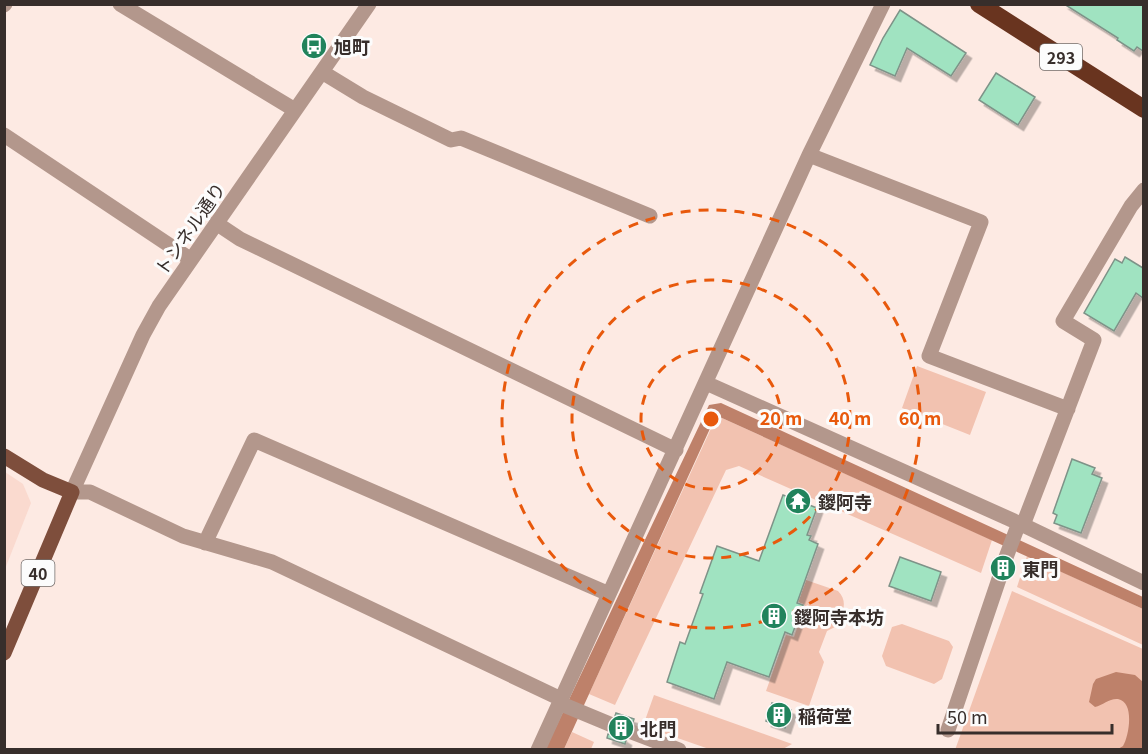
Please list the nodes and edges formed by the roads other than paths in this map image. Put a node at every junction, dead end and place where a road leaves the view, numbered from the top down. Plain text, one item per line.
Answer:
1 (120, 4) edge
2 (369, 4) edge
3 (883, 4) edge
4 (979, 4) edge
5 (322, 72) junction
6 (1143, 109) edge
7 (295, 110) junction
8 (4, 135) edge
9 (809, 155) junction
10 (1143, 190) edge
11 (650, 216) dead end
12 (216, 224) junction
13 (190, 259) junction
14 (706, 383) junction
15 (1068, 409) junction
16 (676, 450) junction
17 (4, 456) edge
18 (72, 492) junction
19 (1019, 527) junction
20 (205, 543) junction
21 (1006, 557) dead end
22 (1000, 576) dead end
23 (1143, 583) edge
24 (609, 594) junction
25 (4, 653) edge
26 (562, 702) junction
27 (612, 725) dead end
28 (948, 730) dead end
29 (629, 731) dead end
30 (538, 750) edge
31 (679, 750) edge

1 - 7 street
2 - 5 street, トンネル通り
3 - 9 street
4 - 6 highway, 293
5 - 7 street, トンネル通り
5 - 11 street
7 - 12 street, トンネル通り
8 - 13 street
9 - 14 street
9 - 15 street
10 - 15 street
12 - 13 street, トンネル通り
12 - 16 street
13 - 18 street, トンネル通り
14 - 16 street
14 - 19 street
15 - 19 street
16 - 24 street
17 - 18 main road
18 - 20 street
18 - 25 main road, 40
19 - 21 street
19 - 23 street
20 - 24 street
20 - 26 street
22 - 28 street
24 - 26 street
26 - 27 street
26 - 30 street
29 - 31 street

